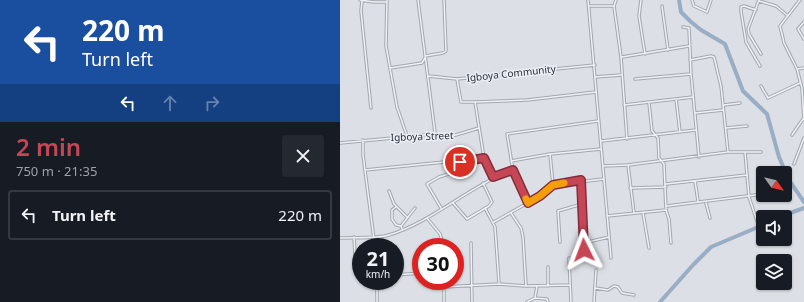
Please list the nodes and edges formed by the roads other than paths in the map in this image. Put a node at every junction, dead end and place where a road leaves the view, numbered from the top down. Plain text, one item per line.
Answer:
1 (361, 0) edge
2 (418, 0) edge
3 (444, 0) edge
4 (588, 0) edge
5 (616, 0) edge
6 (641, 0) edge
7 (692, 0) edge
8 (711, 0) edge
9 (759, 0) edge
10 (800, 0) edge
11 (387, 1) edge
12 (588, 6) junction
13 (614, 6) junction
14 (662, 6) dead end
15 (756, 10) junction
16 (788, 16) junction
17 (804, 22) edge
18 (683, 27) dead end
19 (804, 39) edge
20 (689, 46) junction
21 (668, 50) junction
22 (645, 54) junction
23 (761, 54) dead end
24 (425, 57) junction
25 (621, 57) junction
26 (690, 60) junction
27 (594, 65) junction
28 (760, 66) dead end
29 (390, 68) junction
30 (804, 68) edge
31 (797, 69) junction
32 (691, 74) junction
33 (621, 75) junction
34 (428, 76) junction
35 (595, 77) junction
36 (457, 79) junction
37 (635, 79) dead end
38 (800, 83) junction
39 (761, 86) dead end
40 (596, 92) junction
41 (693, 97) junction
42 (676, 99) junction
43 (475, 102) junction
44 (649, 103) junction
45 (740, 103) dead end
46 (624, 104) junction
47 (724, 105) junction
48 (371, 108) dead end
49 (723, 110) junction
50 (695, 113) junction
51 (803, 120) edge
52 (598, 121) junction
53 (747, 126) dead end
54 (479, 128) junction
55 (726, 128) junction
56 (696, 130) junction
57 (680, 132) junction
58 (435, 134) junction
59 (655, 135) junction
60 (792, 135) dead end
61 (407, 136) junction
62 (804, 138) edge
63 (627, 139) junction
64 (363, 140) junction
65 (601, 141) junction
66 (340, 143) edge
67 (601, 149) junction
68 (728, 152) junction
69 (745, 152) junction
70 (761, 152) dead end
71 (550, 154) junction
72 (699, 157) junction
73 (484, 158) junction
74 (662, 160) junction
75 (511, 161) junction
76 (460, 162) junction
77 (794, 164) dead end
78 (628, 165) junction
79 (603, 166) junction
80 (365, 170) junction
81 (513, 170) junction
82 (747, 175) junction
83 (493, 177) junction
84 (604, 179) junction
85 (581, 180) junction
86 (695, 181) junction
87 (483, 183) junction
88 (666, 184) junction
89 (553, 185) junction
90 (666, 187) junction
91 (630, 188) junction
92 (389, 191) dead end
93 (756, 196) edge
94 (749, 197) junction
95 (698, 201) junction
96 (706, 202) junction
97 (454, 203) junction
98 (528, 203) junction
99 (582, 204) junction
100 (668, 206) junction
101 (397, 207) junction
102 (415, 208) dead end
103 (442, 208) junction
104 (485, 208) junction
105 (666, 210) junction
106 (643, 212) junction
107 (511, 213) junction
108 (634, 213) junction
109 (407, 216) junction
110 (607, 216) junction
111 (756, 216) edge
112 (427, 218) junction
113 (710, 218) dead end
114 (494, 222) junction
115 (401, 226) junction
116 (402, 229) junction
117 (374, 236) junction
118 (354, 237) joint
119 (609, 237) junction
120 (340, 238) edge
121 (441, 238) edge
122 (560, 242) dead end
123 (471, 243) dead end
124 (584, 243) junction
125 (671, 243) dead end
126 (648, 248) dead end
127 (584, 250) dead end
128 (569, 258) dead end
129 (611, 258) dead end
130 (548, 266) dead end
131 (596, 270) dead end
132 (499, 284) junction
133 (570, 285) junction
134 (464, 286) edge
135 (472, 286) junction
136 (526, 286) junction
137 (537, 286) junction
138 (548, 286) junction
139 (595, 288) junction
140 (377, 290) edge
141 (444, 290) edge
142 (634, 295) dead end
143 (535, 298) junction
144 (377, 302) edge
145 (444, 302) edge
146 (472, 302) edge
147 (527, 302) edge
148 (548, 302) edge
149 (571, 302) edge
150 (594, 302) edge

1 - 11 street
1 - 48 street
2 - 24 street
3 - 24 street
4 - 12 street
5 - 13 street
6 - 22 street
7 - 8 street
9 - 15 street
9 - 16 street
10 - 16 street
11 - 29 street
12 - 13 street
12 - 27 street
13 - 25 street
14 - 21 street
15 - 23 street
15 - 28 street
16 - 31 street
17 - 19 street
18 - 20 street
20 - 21 street
20 - 26 street
21 - 22 street
22 - 25 street
24 - 29 street
24 - 34 street
25 - 33 street
26 - 32 street
26 - 47 street
27 - 35 street
27 - 36 street, Igboya Community
29 - 61 street
30 - 31 street
31 - 38 street
32 - 37 street
32 - 41 street
33 - 35 street
33 - 46 street
34 - 36 street, Igboya Community
34 - 58 street
35 - 40 street
36 - 43 street
38 - 39 street
38 - 51 street
40 - 43 street
40 - 52 street
41 - 42 street
41 - 50 street
42 - 44 street
42 - 57 street
43 - 54 street
44 - 46 street
44 - 59 street
45 - 47 street
46 - 63 street
47 - 49 street
49 - 50 street
49 - 55 street
50 - 56 street
51 - 60 street
52 - 65 street
52 - 75 street
53 - 55 street
54 - 58 street, Igboya Street
54 - 73 street
55 - 68 street
56 - 57 street
56 - 72 street
57 - 59 street
58 - 61 street, Igboya Street
59 - 63 street
59 - 74 street
61 - 64 street, Igboya Street
62 - 77 street
63 - 65 street
64 - 66 street, Igboya Street
64 - 80 street
65 - 67 street
67 - 71 street
67 - 79 street
68 - 69 street
68 - 72 street
69 - 70 street
69 - 82 street
71 - 75 street
71 - 89 street
72 - 74 street
73 - 76 street
73 - 83 street
74 - 78 street
74 - 88 street
75 - 81 street
76 - 80 street
76 - 103 street
78 - 79 street
78 - 91 street
79 - 84 street
80 - 117 street
81 - 83 street
81 - 98 street
82 - 86 street
82 - 94 street
83 - 87 street
84 - 85 street
84 - 110 street
85 - 89 street
85 - 99 street
86 - 88 street
86 - 95 street
87 - 97 street
87 - 104 street
88 - 90 street
89 - 98 street
90 - 91 street
90 - 100 street
91 - 108 street
92 - 101 street
93 - 94 street
94 - 96 street
94 - 111 street
95 - 96 street
95 - 100 street
96 - 113 street
97 - 103 street
97 - 104 street
98 - 107 street
99 - 122 street
99 - 124 street
100 - 105 street
101 - 109 street
101 - 115 street
102 - 109 street
103 - 112 street
104 - 114 street
105 - 106 street
105 - 125 street
106 - 108 street
106 - 126 street
107 - 114 street
107 - 136 street
108 - 110 street
109 - 115 street
110 - 119 street
112 - 116 street
112 - 121 street
114 - 132 street
115 - 116 street
116 - 117 street
117 - 118 street
118 - 120 street
119 - 124 street
119 - 129 street
123 - 135 street
124 - 127 street
128 - 133 street
130 - 138 street
131 - 139 street
132 - 135 street
132 - 136 street
133 - 138 street
133 - 149 street
134 - 135 street
135 - 146 street
136 - 137 street
137 - 138 street
137 - 143 street
139 - 142 street
139 - 150 street
140 - 144 street
141 - 145 street
143 - 147 street
143 - 148 street

